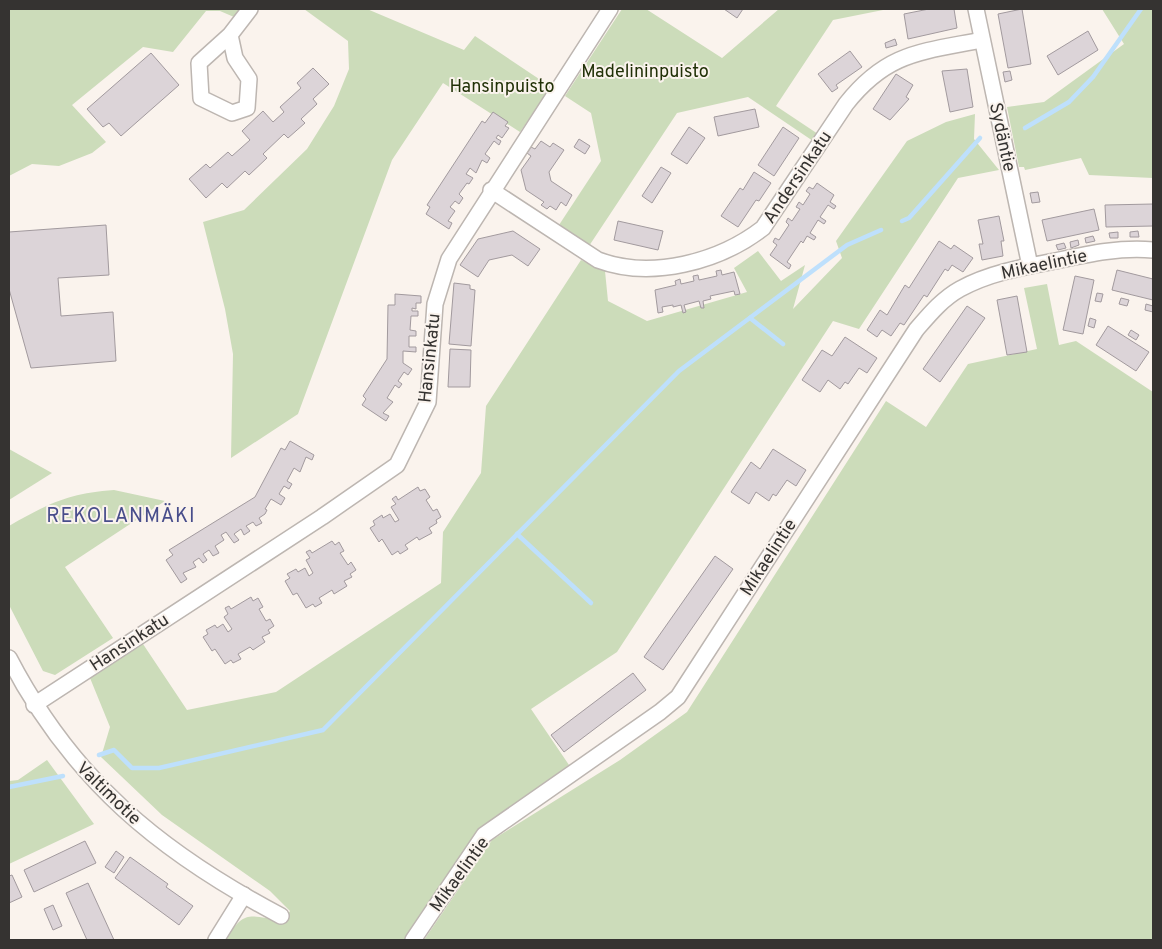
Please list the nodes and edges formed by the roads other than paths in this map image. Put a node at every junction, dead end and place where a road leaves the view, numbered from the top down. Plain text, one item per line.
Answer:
1 (250, 9) edge
2 (610, 9) edge
3 (976, 9) edge
4 (230, 35) junction
5 (982, 40) junction
6 (491, 190) junction
7 (1153, 250) edge
8 (1030, 266) junction
9 (9, 658) edge
10 (34, 705) junction
11 (244, 896) junction
12 (281, 916) dead end
13 (216, 940) edge
14 (413, 940) edge

1 - 4 street
2 - 6 street, Hansinkatu
3 - 5 street, Sydäntie
4 - 4 street
5 - 6 street, Andersinkatu
5 - 8 street, Sydäntie
6 - 10 street, Hansinkatu
7 - 8 street, Mikaelintie
8 - 14 street, Mikaelintie
9 - 10 street, Valtimotie
10 - 11 street, Valtimotie
11 - 12 street, Valtimotie
11 - 13 street

